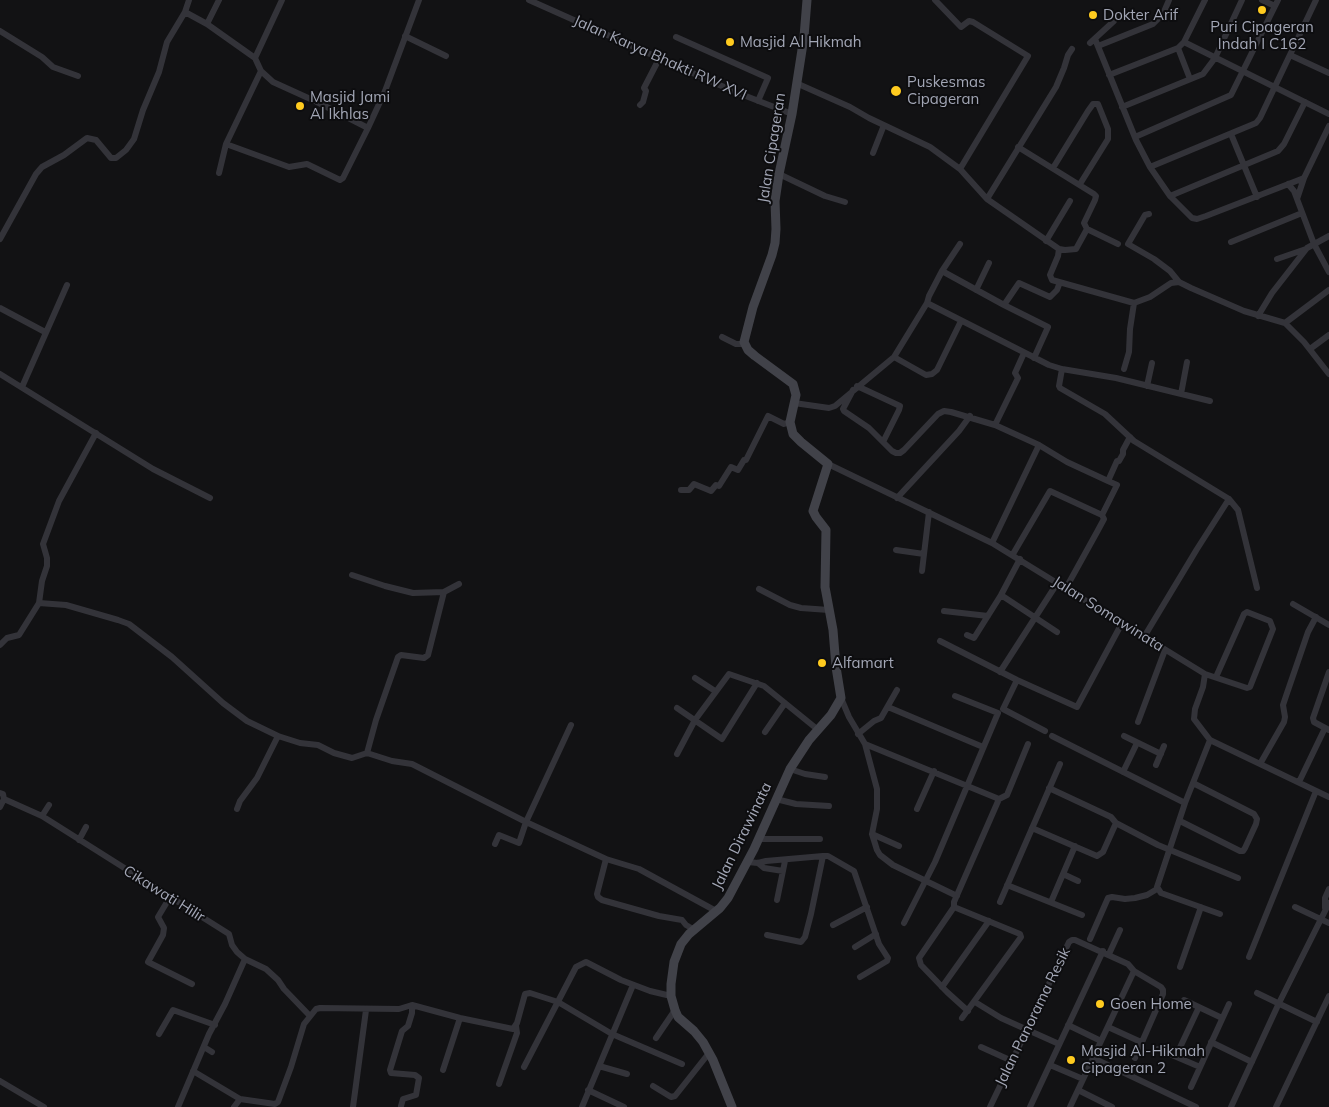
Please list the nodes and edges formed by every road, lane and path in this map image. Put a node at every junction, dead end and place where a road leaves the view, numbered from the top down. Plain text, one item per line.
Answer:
1 (189, 0) edge
2 (219, 0) edge
3 (282, 0) edge
4 (419, 0) edge
5 (529, 0) edge
6 (807, 0) edge
7 (935, 0) edge
8 (1169, 0) edge
9 (1205, 0) edge
10 (1242, 0) edge
11 (1262, 0) edge
12 (1316, 0) edge
13 (1276, 3) edge
14 (185, 12) junction
15 (1114, 21) dead end
16 (207, 24) junction
17 (0, 31) edge
18 (405, 36) junction
19 (676, 37) dead end
20 (1184, 42) junction
21 (1098, 46) junction
22 (1178, 48) junction
23 (1072, 49) dead end
24 (1290, 55) junction
25 (446, 56) dead end
26 (660, 57) junction
27 (255, 58) junction
28 (1215, 58) junction
29 (261, 71) junction
30 (1244, 72) junction
31 (1329, 73) edge
32 (1110, 74) junction
33 (78, 76) dead end
34 (1190, 79) junction
35 (796, 83) junction
36 (1275, 88) junction
37 (758, 101) junction
38 (1305, 102) junction
39 (640, 105) dead end
40 (1122, 107) junction
41 (792, 114) junction
42 (1329, 114) edge
43 (884, 125) junction
44 (1329, 126) edge
45 (368, 128) junction
46 (1231, 134) junction
47 (1135, 137) junction
48 (226, 144) junction
49 (1018, 147) junction
50 (873, 153) dead end
51 (1245, 165) junction
52 (1150, 167) junction
53 (1053, 168) junction
54 (960, 169) junction
55 (219, 172) dead end
56 (779, 174) junction
57 (1304, 178) junction
58 (1080, 184) junction
59 (1288, 184) junction
60 (1170, 196) junction
61 (1257, 197) junction
62 (986, 199) junction
63 (1297, 199) junction
64 (1070, 201) dead end
65 (845, 202) dead end
66 (1302, 213) junction
67 (1149, 214) dead end
68 (1087, 229) junction
69 (1329, 236) edge
70 (0, 239) edge
71 (1046, 241) junction
72 (1231, 242) dead end
73 (960, 244) dead end
74 (1118, 244) dead end
75 (1314, 244) junction
76 (1307, 248) junction
77 (1059, 249) junction
78 (1278, 259) dead end
79 (989, 264) dead end
80 (942, 271) junction
81 (1329, 272) edge
82 (1060, 282) junction
83 (1179, 282) junction
84 (67, 285) dead end
85 (976, 290) junction
86 (1329, 290) edge
87 (927, 303) junction
88 (1134, 303) junction
89 (1004, 306) junction
90 (0, 308) edge
91 (1258, 316) junction
92 (961, 321) junction
93 (1285, 324) junction
94 (45, 332) junction
95 (722, 337) dead end
96 (1328, 337) edge
97 (745, 344) junction
98 (1310, 349) junction
99 (1024, 353) junction
100 (894, 357) junction
101 (1034, 358) junction
102 (1187, 362) dead end
103 (1152, 363) dead end
104 (1062, 369) junction
105 (1124, 369) dead end
106 (0, 374) edge
107 (1329, 374) edge
108 (1147, 386) junction
109 (22, 387) junction
110 (855, 388) junction
111 (1181, 394) junction
112 (1210, 401) dead end
113 (794, 403) junction
114 (970, 416) junction
115 (790, 422) junction
116 (995, 425) junction
117 (96, 433) junction
118 (1130, 437) junction
119 (883, 442) junction
120 (1039, 444) junction
121 (828, 464) junction
122 (1108, 481) junction
123 (681, 490) dead end
124 (210, 498) dead end
125 (897, 498) junction
126 (1229, 499) junction
127 (929, 512) junction
128 (1102, 515) junction
129 (992, 542) junction
130 (896, 550) dead end
131 (924, 554) junction
132 (1013, 554) junction
133 (1020, 559) junction
134 (922, 571) dead end
135 (352, 575) dead end
136 (1058, 582) junction
137 (459, 584) dead end
138 (1066, 588) junction
139 (1258, 588) dead end
140 (759, 589) dead end
141 (444, 592) junction
142 (1001, 595) junction
143 (39, 603) junction
144 (1293, 604) dead end
145 (829, 610) junction
146 (944, 611) dead end
147 (988, 616) junction
148 (1034, 617) junction
149 (1316, 617) junction
150 (1122, 624) junction
151 (1329, 625) edge
152 (1057, 632) dead end
153 (968, 635) dead end
154 (1144, 637) junction
155 (940, 641) dead end
156 (0, 645) edge
157 (1165, 650) junction
158 (1000, 672) junction
159 (1329, 672) edge
160 (1205, 674) junction
161 (1216, 677) junction
162 (695, 678) dead end
163 (1017, 680) junction
164 (757, 683) junction
165 (897, 690) dead end
166 (715, 692) junction
167 (955, 696) dead end
168 (841, 698) junction
169 (785, 703) junction
170 (888, 707) junction
171 (677, 708) dead end
172 (695, 720) junction
173 (1138, 722) dead end
174 (572, 725) dead end
175 (817, 729) junction
176 (1327, 729) edge
177 (1045, 731) dead end
178 (764, 732) dead end
179 (858, 734) junction
180 (278, 736) junction
181 (1052, 736) dead end
182 (1124, 736) dead end
183 (1210, 740) junction
184 (1138, 743) junction
185 (865, 744) junction
186 (1028, 744) dead end
187 (1164, 746) dead end
188 (983, 747) junction
189 (367, 753) junction
190 (677, 754) dead end
191 (1161, 754) junction
192 (1060, 764) dead end
193 (1260, 764) junction
194 (1156, 765) dead end
195 (790, 769) junction
196 (934, 772) junction
197 (1123, 772) junction
198 (825, 777) dead end
199 (1299, 782) junction
200 (1193, 783) junction
201 (968, 786) junction
202 (1050, 788) junction
203 (1316, 790) junction
204 (2, 796) edge
205 (1329, 797) edge
206 (776, 799) junction
207 (999, 799) junction
208 (1185, 803) junction
209 (49, 805) dead end
210 (0, 806) edge
211 (828, 806) dead end
212 (237, 809) dead end
213 (917, 809) dead end
214 (42, 816) junction
215 (1180, 820) junction
216 (526, 822) junction
217 (1116, 823) junction
218 (86, 827) dead end
219 (1032, 828) junction
220 (872, 834) junction
221 (759, 838) junction
222 (820, 839) dead end
223 (79, 840) junction
224 (495, 844) dead end
225 (899, 846) dead end
226 (1075, 846) junction
227 (1170, 850) junction
228 (822, 856) junction
229 (606, 859) junction
230 (784, 861) junction
231 (748, 862) junction
232 (758, 863) junction
233 (783, 871) junction
234 (1063, 874) junction
235 (1238, 878) dead end
236 (1078, 881) dead end
237 (926, 882) junction
238 (1007, 885) junction
239 (1157, 889) junction
240 (1329, 889) edge
241 (957, 896) junction
242 (170, 897) junction
243 (777, 900) dead end
244 (1000, 902) dead end
245 (1051, 902) junction
246 (1327, 906) edge
247 (866, 907) junction
248 (954, 907) junction
249 (1295, 907) dead end
250 (1202, 908) junction
251 (716, 911) junction
252 (1220, 914) dead end
253 (1082, 915) dead end
254 (1320, 919) junction
255 (989, 921) junction
256 (904, 923) dead end
257 (1329, 924) edge
258 (833, 926) dead end
259 (693, 929) junction
260 (1120, 930) dead end
261 (876, 934) junction
262 (767, 935) dead end
263 (1090, 939) dead end
264 (855, 947) dead end
265 (1106, 953) junction
266 (1249, 957) dead end
267 (245, 958) junction
268 (1180, 967) dead end
269 (1134, 971) junction
270 (860, 977) dead end
271 (192, 984) dead end
272 (633, 985) junction
273 (942, 987) junction
274 (1257, 993) dead end
275 (671, 996) junction
276 (1329, 996) edge
277 (1184, 1000) dead end
278 (558, 1002) junction
279 (975, 1002) junction
280 (1229, 1004) dead end
281 (1279, 1004) junction
282 (412, 1005) junction
283 (1199, 1007) junction
284 (366, 1010) junction
285 (675, 1010) junction
286 (968, 1011) junction
287 (310, 1016) junction
288 (460, 1018) junction
289 (962, 1018) dead end
290 (1222, 1018) junction
291 (1317, 1022) junction
292 (214, 1025) junction
293 (1068, 1025) junction
294 (516, 1026) junction
295 (1108, 1027) junction
296 (1026, 1030) junction
297 (160, 1034) dead end
298 (612, 1034) junction
299 (656, 1038) dead end
300 (1101, 1041) junction
301 (1141, 1042) junction
302 (1211, 1042) junction
303 (1059, 1044) junction
304 (204, 1047) junction
305 (981, 1047) dead end
306 (1158, 1048) dead end
307 (212, 1052) dead end
308 (709, 1053) junction
309 (1176, 1056) junction
310 (1093, 1058) junction
311 (1134, 1058) dead end
312 (1012, 1061) junction
313 (1252, 1062) junction
314 (682, 1064) dead end
315 (1050, 1065) junction
316 (598, 1066) junction
317 (524, 1067) dead end
318 (1200, 1067) junction
319 (443, 1070) dead end
320 (193, 1071) junction
321 (627, 1074) dead end
322 (1083, 1079) junction
323 (0, 1081) edge
324 (498, 1084) dead end
325 (653, 1086) dead end
326 (1191, 1087) dead end
327 (588, 1090) junction
328 (1078, 1090) junction
329 (240, 1099) junction
330 (262, 1105) edge
331 (401, 1106) dead end
332 (44, 1107) edge
333 (178, 1107) edge
334 (234, 1107) edge
335 (354, 1107) edge
336 (582, 1107) edge
337 (624, 1107) edge
338 (732, 1107) edge
339 (990, 1107) edge
340 (1030, 1107) edge
341 (1070, 1107) edge
342 (1111, 1107) edge
343 (1196, 1107) edge
344 (1231, 1107) edge
345 (1276, 1107) edge

1 - 14 street
2 - 16 street
3 - 27 street
4 - 18 street
5 - 26 street, Jalan Karya Bhakti RW XVI
6 - 35 street, Jalan Cipageran
7 - 54 street
8 - 21 street
9 - 20 street
10 - 28 street
11 - 13 street
12 - 24 street
13 - 30 street
14 - 16 street
14 - 70 street
15 - 21 street
16 - 27 street
17 - 33 street
18 - 25 street
18 - 45 street
19 - 37 street
20 - 22 street
20 - 28 street
21 - 32 street
22 - 32 street
22 - 34 street
23 - 49 street
24 - 31 street
24 - 36 street
26 - 37 street, Jalan Karya Bhakti RW XVI
26 - 39 street
27 - 29 street
28 - 30 street
28 - 34 street
29 - 45 street
29 - 48 street
30 - 36 street
30 - 47 street
32 - 40 street
34 - 40 street
35 - 41 street, Jalan Cipageran
35 - 43 street
36 - 38 street
36 - 46 street
37 - 41 street, Jalan Karya Bhakti RW XVI
38 - 42 street
38 - 51 street
40 - 47 street
41 - 56 street, Jalan Cipageran
43 - 50 street
43 - 54 street
44 - 57 street
45 - 48 street
46 - 51 street
46 - 52 street
47 - 52 street
48 - 55 street
49 - 53 street
49 - 62 street
51 - 60 street
51 - 61 street
52 - 60 street
53 - 58 street
53 - 58 street
54 - 62 street
56 - 65 street
56 - 97 street, Jalan Cipageran
57 - 59 street
57 - 63 street
58 - 68 street
59 - 61 street
59 - 63 street
60 - 61 street
62 - 71 street
63 - 66 street
64 - 71 street
66 - 72 street
66 - 75 street
67 - 83 street
68 - 74 street
68 - 77 street
69 - 75 street
71 - 77 street
73 - 80 street
75 - 76 street
75 - 81 street
76 - 78 street
76 - 91 street
77 - 82 street
79 - 85 street
80 - 85 street
80 - 87 street
82 - 88 street
82 - 89 street
83 - 88 street
83 - 91 street
84 - 94 street
85 - 89 street
86 - 93 street
87 - 92 street
87 - 100 street
88 - 105 street
89 - 101 street
90 - 94 street
91 - 93 street
92 - 99 street
92 - 100 street
93 - 98 street
94 - 109 street
95 - 97 street
96 - 98 street
97 - 113 street
98 - 107 street
99 - 101 street
99 - 116 street
100 - 110 street
101 - 104 street
102 - 111 street
103 - 108 street
104 - 108 street
104 - 118 street
106 - 109 street
108 - 111 street
109 - 117 street
110 - 113 street
110 - 119 street
110 - 119 street
111 - 112 street
113 - 115 street
114 - 116 street
114 - 119 street
114 - 125 street
115 - 121 street
115 - 123 street
116 - 120 street
117 - 124 street
117 - 143 street
118 - 122 street
118 - 126 street
120 - 122 street
120 - 129 street
121 - 125 street, Jalan Somawinata
121 - 145 street
122 - 128 street
125 - 127 street, Jalan Somawinata
126 - 139 street
126 - 154 street
127 - 129 street, Jalan Somawinata
127 - 131 street
128 - 132 street
128 - 138 street
129 - 132 street, Jalan Somawinata
130 - 131 street
131 - 134 street
132 - 133 street, Jalan Somawinata
133 - 136 street, Jalan Somawinata
133 - 142 street
135 - 141 street
136 - 138 street, Jalan Somawinata
136 - 148 street
137 - 141 street
138 - 150 street, Jalan Somawinata
140 - 145 street
141 - 189 street
142 - 147 street
142 - 148 street
143 - 156 street
143 - 180 street
144 - 149 street
145 - 168 street
146 - 147 street
147 - 153 street
148 - 152 street
148 - 158 street
149 - 151 street
149 - 193 street
150 - 154 street, Jalan Somawinata
150 - 163 street
154 - 157 street, Jalan Somawinata
155 - 158 street
157 - 160 street, Jalan Somawinata
157 - 173 street
158 - 163 street
159 - 176 street
160 - 161 street, Jalan Somawinata
160 - 183 street
161 - 161 street, Jalan Somawinata
162 - 166 street
163 - 177 street
164 - 166 street
164 - 169 street
164 - 172 street
165 - 170 street
166 - 172 street
167 - 188 street
168 - 175 street, Jalan Dirawinata
168 - 179 street
169 - 175 street
169 - 178 street
170 - 179 street
170 - 188 street
171 - 172 street
172 - 190 street
174 - 216 street
175 - 195 street, Jalan Dirawinata
176 - 199 street
179 - 185 street
180 - 189 street
180 - 212 street
181 - 197 street
182 - 184 street
183 - 193 street
183 - 200 street
184 - 191 street
184 - 197 street
185 - 196 street
185 - 220 street
186 - 207 street
187 - 191 street
188 - 201 street
189 - 216 street
191 - 194 street
192 - 202 street
193 - 199 street
195 - 198 street
195 - 206 street, Jalan Dirawinata
196 - 201 street
196 - 213 street
197 - 208 street
199 - 203 street
200 - 208 street
200 - 215 street
201 - 207 street
201 - 237 street
202 - 217 street
202 - 219 street
203 - 205 street
203 - 266 street
204 - 210 street, Cikawati Hilir
204 - 214 street, Cikawati Hilir
206 - 211 street
206 - 221 street, Jalan Dirawinata
207 - 241 street
208 - 215 street
209 - 214 street
214 - 223 street, Cikawati Hilir
215 - 227 street
216 - 224 street
216 - 229 street
217 - 226 street
217 - 227 street
218 - 223 street
219 - 226 street
219 - 238 street
220 - 225 street
220 - 237 street
221 - 222 street
221 - 231 street, Jalan Dirawinata
223 - 242 street, Cikawati Hilir
226 - 234 street
227 - 235 street
227 - 239 street
228 - 230 street
228 - 247 street
228 - 262 street
229 - 251 street
229 - 259 street
230 - 232 street
230 - 233 street
231 - 232 street
231 - 251 street, Jalan Dirawinata
232 - 233 street
233 - 243 street
234 - 236 street
234 - 245 street
237 - 241 street
237 - 256 street
238 - 244 street
238 - 245 street
239 - 250 street
239 - 263 street
240 - 246 street
241 - 248 street
242 - 267 street, Cikawati Hilir
242 - 271 street
245 - 253 street
246 - 254 street
247 - 258 street
247 - 261 street
248 - 255 street
248 - 273 street
249 - 254 street
250 - 252 street
250 - 268 street
251 - 259 street, Jalan Dirawinata
254 - 257 street
254 - 281 street
255 - 273 street
255 - 279 street
259 - 275 street, Jalan Dirawinata
260 - 265 street
261 - 264 street
261 - 270 street
265 - 269 street, Jalan Panorama Resik
265 - 293 street
265 - 296 street, Jalan Panorama Resik
267 - 287 street, Cikawati Hilir
267 - 292 street
269 - 295 street
269 - 301 street, Jalan Panorama Resik
272 - 275 street
272 - 278 street
272 - 298 street
273 - 286 street
274 - 281 street
275 - 285 street, Jalan Dirawinata
276 - 291 street
277 - 283 street
278 - 294 street
278 - 298 street
278 - 317 street
279 - 286 street
279 - 296 street
280 - 290 street
281 - 291 street
281 - 313 street
282 - 284 street
282 - 288 street
282 - 331 street
283 - 290 street
283 - 309 street
284 - 287 street
284 - 335 street
285 - 299 street
285 - 308 street, Jalan Dirawinata
286 - 289 street
287 - 330 street
288 - 294 street
288 - 319 street
290 - 302 street
291 - 345 street
292 - 297 street
292 - 304 street
293 - 300 street
293 - 303 street
294 - 324 street
295 - 300 street
295 - 301 street
296 - 303 street
296 - 312 street, Jalan Panorama Resik
298 - 314 street
298 - 316 street
300 - 310 street
301 - 311 street
302 - 313 street
302 - 318 street
303 - 315 street
304 - 307 street
304 - 320 street
305 - 312 street
306 - 309 street
308 - 325 street
308 - 338 street, Jalan Dirawinata
309 - 318 street
310 - 322 street
310 - 343 street
312 - 339 street, Jalan Panorama Resik
313 - 344 street
315 - 322 street
315 - 340 street
316 - 321 street
316 - 327 street
318 - 326 street
320 - 329 street
320 - 333 street
322 - 328 street
323 - 332 street
327 - 336 street
327 - 337 street
328 - 341 street
328 - 342 street
329 - 330 street
329 - 334 street

